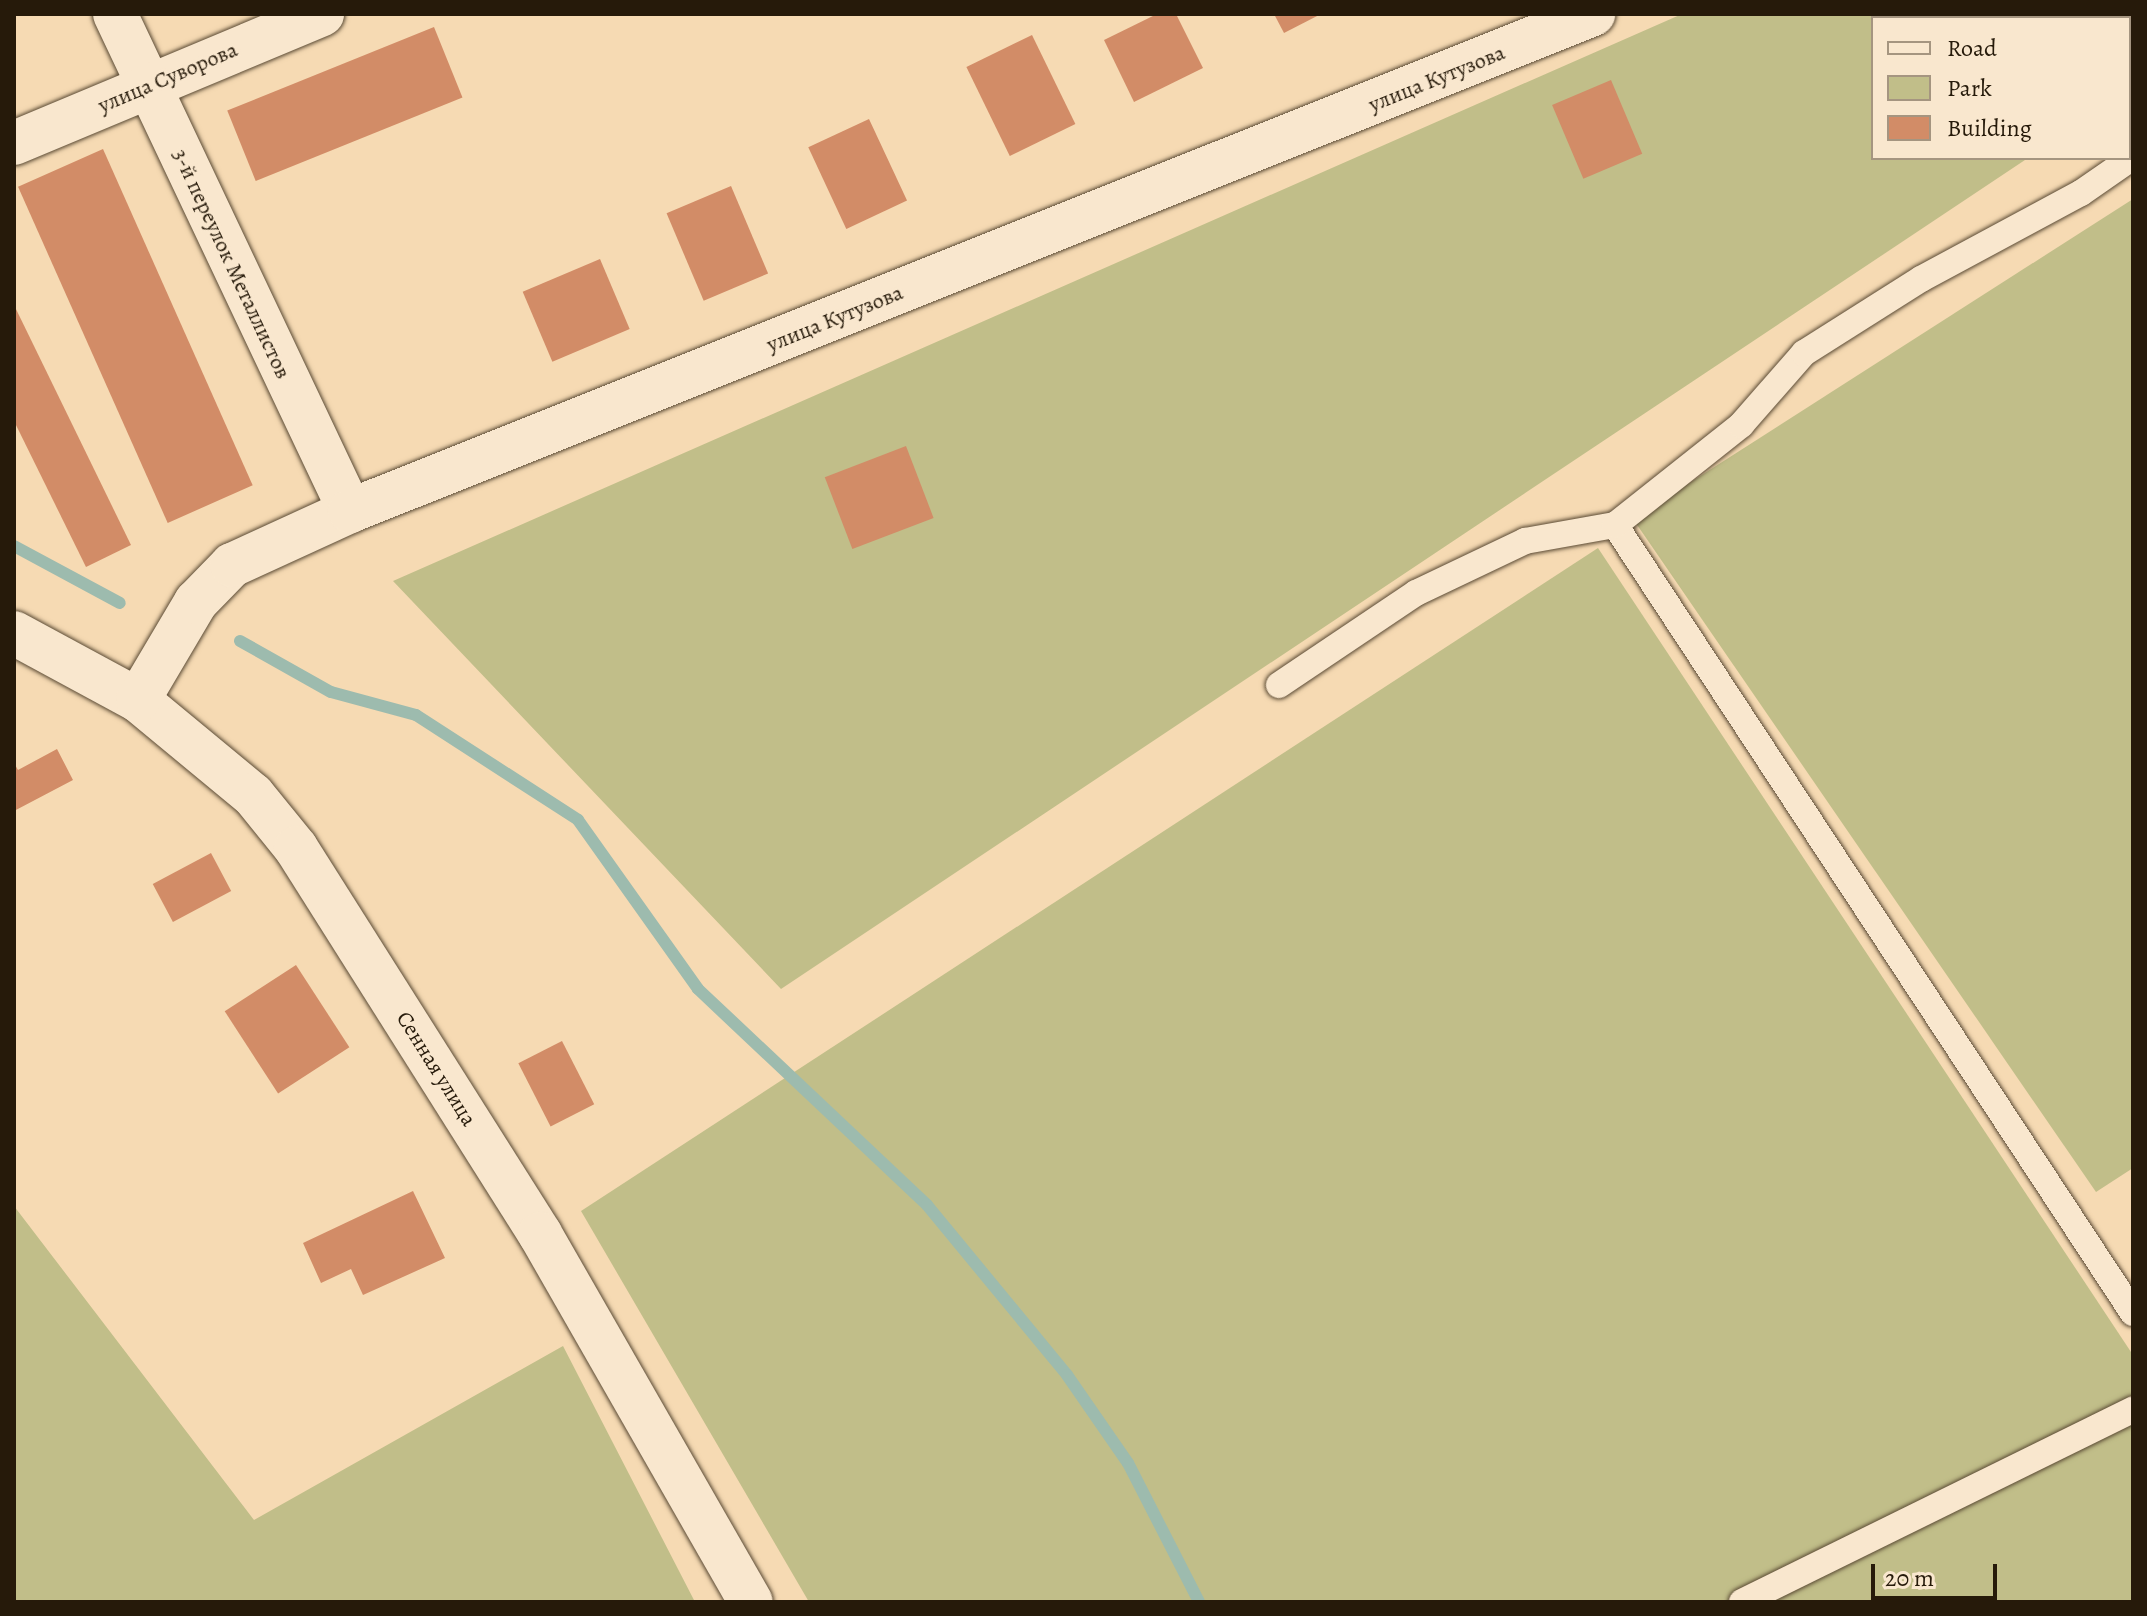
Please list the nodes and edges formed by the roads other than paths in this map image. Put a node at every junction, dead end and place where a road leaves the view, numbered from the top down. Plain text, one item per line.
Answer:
1 (115, 14) edge
2 (322, 14) edge
3 (1593, 14) edge
4 (146, 86) junction
5 (14, 143) edge
6 (2129, 160) edge
7 (350, 511) junction
8 (1615, 525) junction
9 (14, 633) edge
10 (1279, 685) dead end
11 (138, 700) junction
12 (2133, 1313) edge
13 (2133, 1410) edge
14 (751, 1602) edge
15 (1742, 1602) edge

1 - 4 street, 3-й переулок Металлистов
2 - 4 street, улица Суворова
3 - 7 street, улица Кутузова
4 - 5 street, улица Суворова
4 - 7 street, 3-й переулок Металлистов
6 - 8 lane
7 - 11 street, улица Кутузова
8 - 10 lane
8 - 12 lane
9 - 11 street, Сенная улица
11 - 14 street, Сенная улица
13 - 15 lane

